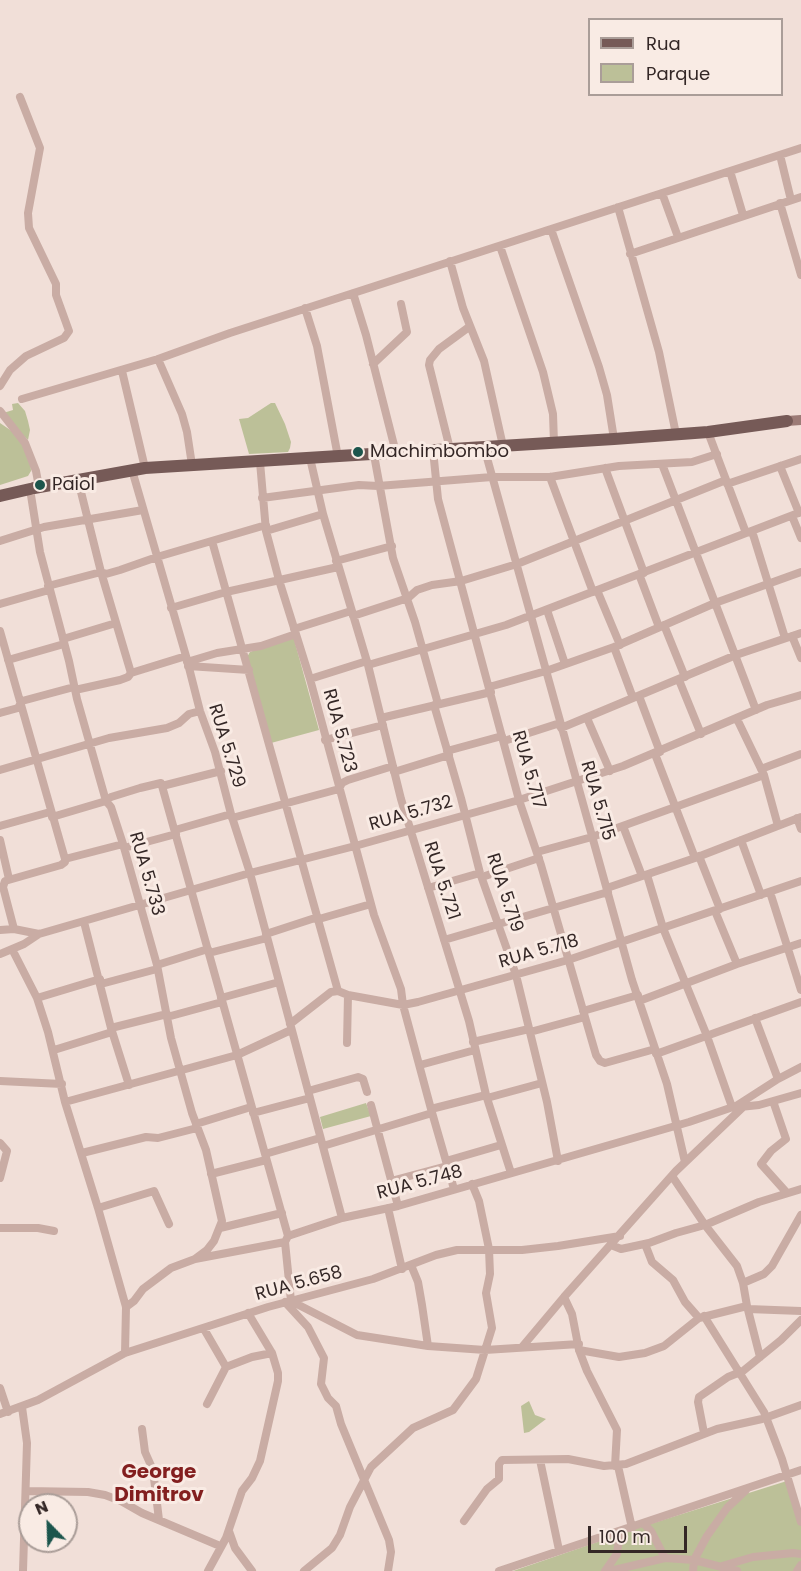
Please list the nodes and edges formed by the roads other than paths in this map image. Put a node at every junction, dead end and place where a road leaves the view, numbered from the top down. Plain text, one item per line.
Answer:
1 (20, 97) dead end
2 (801, 148) edge
3 (780, 155) junction
4 (730, 171) junction
5 (662, 193) junction
6 (801, 197) edge
7 (791, 200) junction
8 (780, 203) junction
9 (618, 207) junction
10 (743, 215) junction
11 (551, 229) junction
12 (678, 237) junction
13 (501, 246) junction
14 (630, 254) junction
15 (450, 261) junction
16 (801, 275) edge
17 (353, 293) junction
18 (401, 304) dead end
19 (305, 308) junction
20 (469, 327) junction
21 (158, 359) junction
22 (374, 364) junction
23 (122, 371) junction
24 (0, 386) edge
25 (22, 399) dead end
26 (0, 411) edge
27 (801, 420) edge
28 (787, 422) joint
29 (708, 432) junction
30 (676, 434) junction
31 (614, 439) junction
32 (554, 443) junction
33 (503, 446) junction
34 (484, 447) junction
35 (450, 448) junction
36 (433, 450) junction
37 (396, 453) junction
38 (717, 454) junction
39 (374, 455) junction
40 (338, 456) junction
41 (310, 458) junction
42 (801, 459) edge
43 (260, 462) junction
44 (662, 464) junction
45 (192, 465) junction
46 (780, 466) junction
47 (145, 468) junction
48 (605, 468) junction
49 (132, 470) junction
50 (492, 477) junction
51 (550, 477) junction
52 (78, 480) junction
53 (435, 482) junction
54 (727, 482) junction
55 (378, 486) junction
56 (34, 488) junction
57 (317, 492) junction
58 (0, 496) edge
59 (262, 498) junction
60 (675, 501) junction
61 (142, 510) junction
62 (323, 514) junction
63 (798, 514) edge
64 (89, 520) junction
65 (623, 521) junction
66 (266, 528) junction
67 (35, 530) junction
68 (749, 532) junction
69 (801, 538) edge
70 (0, 541) edge
71 (212, 541) junction
72 (573, 541) junction
73 (392, 546) junction
74 (695, 552) junction
75 (157, 557) junction
76 (337, 564) junction
77 (517, 564) junction
78 (101, 572) junction
79 (801, 572) edge
80 (641, 573) junction
81 (279, 580) junction
82 (461, 581) junction
83 (768, 584) junction
84 (49, 588) junction
85 (595, 591) junction
86 (226, 592) junction
87 (408, 598) junction
88 (715, 603) junction
89 (0, 604) edge
90 (171, 608) junction
91 (547, 610) junction
92 (352, 613) junction
93 (531, 617) junction
94 (116, 623) junction
95 (661, 626) junction
96 (0, 631) edge
97 (295, 631) junction
98 (801, 633) edge
99 (476, 635) junction
100 (788, 637) junction
101 (64, 642) junction
102 (617, 646) junction
103 (423, 649) junction
104 (244, 650) junction
105 (736, 655) junction
106 (5, 657) edge
107 (801, 658) edge
108 (187, 661) junction
109 (367, 663) junction
110 (565, 664) junction
111 (249, 670) junction
112 (546, 671) junction
113 (131, 673) junction
114 (682, 678) junction
115 (310, 680) junction
116 (74, 689) junction
117 (490, 690) junction
118 (801, 695) edge
119 (636, 697) junction
120 (20, 704) junction
121 (436, 704) junction
122 (756, 710) junction
123 (200, 711) junction
124 (0, 714) edge
125 (587, 718) junction
126 (737, 719) junction
127 (382, 721) junction
128 (561, 726) junction
129 (701, 734) junction
130 (503, 738) junction
131 (325, 740) junction
132 (89, 746) junction
133 (448, 753) junction
134 (658, 753) junction
135 (801, 754) edge
136 (36, 760) junction
137 (393, 769) junction
138 (0, 770) edge
139 (221, 771) junction
140 (610, 771) junction
141 (763, 772) junction
142 (576, 783) junction
143 (162, 786) junction
144 (339, 789) junction
145 (519, 800) junction
146 (106, 801) junction
147 (284, 803) junction
148 (674, 806) junction
149 (51, 814) junction
150 (465, 814) junction
151 (231, 816) junction
152 (799, 817) edge
153 (0, 826) edge
154 (623, 826) junction
155 (778, 826) junction
156 (801, 829) edge
157 (410, 831) junction
158 (175, 832) junction
159 (592, 837) junction
160 (0, 840) edge
161 (741, 840) junction
162 (123, 846) junction
163 (355, 846) junction
164 (538, 855) junction
165 (697, 857) junction
166 (65, 859) junction
167 (301, 859) junction
168 (250, 873) junction
169 (481, 875) junction
170 (644, 876) junction
171 (9, 877) junction
172 (0, 879) edge
173 (801, 881) edge
174 (428, 888) junction
175 (192, 889) junction
176 (608, 890) junction
177 (765, 894) junction
178 (371, 904) junction
179 (139, 906) junction
180 (553, 908) junction
181 (718, 910) junction
182 (319, 918) junction
183 (84, 922) junction
184 (497, 924) junction
185 (663, 928) junction
186 (0, 930) edge
187 (18, 930) junction
188 (39, 934) junction
189 (266, 936) junction
190 (444, 940) junction
191 (622, 942) junction
192 (801, 943) edge
193 (786, 946) junction
194 (12, 949) junction
195 (208, 951) junction
196 (0, 954) edge
197 (568, 960) junction
198 (737, 964) junction
199 (157, 967) junction
200 (516, 975) junction
201 (100, 982) junction
202 (279, 982) junction
203 (685, 983) junction
204 (801, 990) edge
205 (338, 991) junction
206 (459, 991) junction
207 (348, 995) junction
208 (37, 998) junction
209 (639, 998) junction
210 (222, 1000) junction
211 (801, 1002) edge
212 (404, 1005) junction
213 (584, 1014) junction
214 (167, 1016) junction
215 (755, 1018) junction
216 (291, 1027) junction
217 (112, 1030) junction
218 (529, 1030) junction
219 (707, 1036) junction
220 (347, 1043) dead end
221 (474, 1046) junction
222 (54, 1050) junction
223 (656, 1051) junction
224 (237, 1055) junction
225 (420, 1065) junction
226 (801, 1067) edge
227 (180, 1070) junction
228 (778, 1079) junction
229 (0, 1081) edge
230 (542, 1083) junction
231 (62, 1084) junction
232 (129, 1085) junction
233 (367, 1092) dead end
234 (801, 1093) edge
235 (309, 1095) junction
236 (487, 1096) junction
237 (773, 1101) junction
238 (65, 1102) junction
239 (371, 1105) dead end
240 (737, 1107) junction
241 (252, 1110) junction
242 (431, 1111) junction
243 (197, 1126) junction
244 (676, 1126) junction
245 (378, 1130) junction
246 (322, 1142) junction
247 (0, 1143) edge
248 (501, 1145) junction
249 (82, 1153) junction
250 (265, 1157) junction
251 (558, 1161) junction
252 (686, 1162) junction
253 (446, 1164) junction
254 (511, 1173) junction
255 (211, 1174) junction
256 (672, 1176) junction
257 (0, 1178) edge
258 (391, 1181) junction
259 (472, 1185) junction
260 (454, 1189) junction
261 (801, 1189) edge
262 (787, 1193) junction
263 (398, 1206) junction
264 (98, 1208) junction
265 (387, 1208) junction
266 (282, 1214) junction
267 (801, 1215) edge
268 (342, 1218) junction
269 (169, 1224) dead end
270 (705, 1225) junction
271 (0, 1228) edge
272 (220, 1228) junction
273 (54, 1231) dead end
274 (620, 1236) junction
275 (287, 1239) junction
276 (645, 1244) junction
277 (611, 1245) junction
278 (489, 1250) junction
279 (195, 1259) junction
280 (411, 1265) junction
281 (402, 1269) junction
282 (743, 1283) junction
283 (564, 1297) junction
284 (288, 1302) junction
285 (126, 1307) junction
286 (747, 1308) junction
287 (801, 1311) edge
288 (248, 1313) junction
289 (701, 1317) junction
290 (801, 1320) edge
291 (204, 1329) junction
292 (428, 1346) junction
293 (522, 1347) junction
294 (579, 1347) junction
295 (485, 1350) junction
296 (125, 1353) junction
297 (272, 1353) junction
298 (760, 1356) junction
299 (226, 1367) junction
300 (739, 1373) junction
301 (0, 1388) edge
302 (207, 1404) dead end
303 (801, 1405) edge
304 (22, 1407) junction
305 (4, 1413) edge
306 (766, 1418) junction
307 (142, 1429) dead end
308 (704, 1433) junction
309 (540, 1460) junction
310 (616, 1466) junction
311 (801, 1470) edge
312 (786, 1476) junction
313 (364, 1479) junction
314 (749, 1487) junction
315 (26, 1491) junction
316 (720, 1497) junction
317 (727, 1508) junction
318 (159, 1520) junction
319 (464, 1521) dead end
320 (801, 1522) edge
321 (644, 1524) junction
322 (632, 1528) junction
323 (229, 1530) junction
324 (620, 1531) junction
325 (220, 1546) junction
326 (559, 1550) junction
327 (617, 1554) junction
328 (801, 1554) edge
329 (665, 1558) junction
330 (694, 1560) junction
331 (801, 1565) edge
332 (721, 1566) junction
333 (517, 1568) edge
334 (628, 1568) junction
335 (705, 1568) edge
336 (23, 1571) edge
337 (208, 1571) edge
338 (252, 1571) edge
339 (304, 1571) edge
340 (388, 1571) edge
341 (500, 1571) edge
342 (605, 1571) edge
343 (610, 1571) edge
344 (693, 1571) edge
345 (737, 1571) edge
346 (796, 1571) edge

1 - 24 street
2 - 3 street
3 - 4 street
3 - 7 street
4 - 5 street
4 - 10 street
5 - 9 street
5 - 12 street
6 - 7 street
7 - 8 street
8 - 10 street
8 - 16 street
9 - 11 street
9 - 14 street
10 - 12 street
11 - 13 street
11 - 31 street
12 - 14 street
13 - 15 street
13 - 32 street
14 - 30 street
15 - 17 street
15 - 20 street
17 - 19 street
17 - 22 street
18 - 22 street
19 - 21 street
19 - 40 street
20 - 33 street
20 - 35 street
21 - 23 street
21 - 45 street
22 - 37 street
23 - 25 street
23 - 47 street
26 - 56 street, RUA 5.733
27 - 28 main road
28 - 29 main road
29 - 30 main road
29 - 38 street
30 - 31 main road
31 - 32 main road
32 - 33 main road
33 - 34 main road
34 - 35 main road
34 - 50 street, RUA 5.715
35 - 36 main road
36 - 37 main road
36 - 53 street, RUA 5.717
37 - 39 main road
38 - 44 street
38 - 54 street
39 - 40 main road
39 - 55 street, RUA 5.719
40 - 41 main road
41 - 43 main road
41 - 57 street, RUA 5.721
42 - 46 street
43 - 45 main road
43 - 59 street, RUA 5.723
44 - 48 street
44 - 60 street
45 - 47 main road
46 - 54 street
46 - 63 street
47 - 49 main road
48 - 51 street
48 - 65 street
49 - 52 main road
49 - 61 street, RUA 5.729
50 - 51 street
50 - 53 street
50 - 77 street, RUA 5.715
51 - 72 street
52 - 56 main road
52 - 64 street
53 - 55 street
53 - 82 street, RUA 5.717
54 - 60 street
54 - 68 street
55 - 57 street
55 - 73 street, RUA 5.719
56 - 58 main road
56 - 67 street, RUA 5.733
57 - 59 street
57 - 62 street, RUA 5.721
59 - 66 street, RUA 5.723
60 - 65 street
60 - 74 street
61 - 64 street
61 - 75 street, RUA 5.729
62 - 66 street
62 - 76 street, RUA 5.721
63 - 68 street
63 - 69 street
64 - 67 street
64 - 78 street
65 - 72 street
65 - 80 street
66 - 71 street
66 - 81 street, RUA 5.723
67 - 70 street
67 - 84 street, RUA 5.733
68 - 74 street
68 - 83 street
71 - 75 street
71 - 86 street
72 - 77 street
72 - 85 street
73 - 76 street
73 - 87 street, RUA 5.719
74 - 80 street
74 - 88 street
75 - 78 street
75 - 90 street, RUA 5.729
76 - 81 street
76 - 92 street, RUA 5.721
77 - 82 street
77 - 93 street, RUA 5.715
78 - 84 street
78 - 94 street
79 - 83 street
80 - 85 street
80 - 95 street
81 - 86 street
81 - 97 street, RUA 5.723
82 - 87 street
82 - 99 street, RUA 5.717
83 - 88 street
83 - 100 street
84 - 89 street
84 - 101 street, RUA 5.733
85 - 91 street
85 - 102 street
86 - 90 street
86 - 104 street
87 - 92 street
87 - 103 street, RUA 5.719
88 - 95 street
88 - 105 street
90 - 108 street, RUA 5.729
91 - 93 street
91 - 110 street
92 - 97 street
92 - 109 street, RUA 5.721
93 - 99 street
93 - 112 street, RUA 5.715
94 - 101 street
94 - 113 street
95 - 102 street
95 - 114 street
96 - 106 street
97 - 104 street
97 - 115 street, RUA 5.723
98 - 100 street
99 - 103 street
99 - 117 street, RUA 5.717
100 - 105 street
100 - 107 street
101 - 106 street
101 - 116 street, RUA 5.733
102 - 110 street
102 - 119 street
103 - 109 street
103 - 121 street, RUA 5.719
104 - 108 street
104 - 111 street
105 - 114 street
105 - 122 street
106 - 120 street
108 - 111 street
108 - 113 street
108 - 123 street, RUA 5.729
109 - 115 street
109 - 127 street, RUA 5.721
110 - 112 street
111 - 147 street
112 - 117 street
112 - 128 street, RUA 5.715
113 - 116 street
114 - 119 street
114 - 129 street
115 - 131 street, RUA 5.723
116 - 120 street
116 - 132 street, RUA 5.733
117 - 121 street
117 - 130 street, RUA 5.717
118 - 122 street, RUA 5.732
119 - 125 street
119 - 134 street
120 - 124 street
120 - 136 street
121 - 127 street
121 - 133 street, RUA 5.719
122 - 126 street, RUA 5.732
123 - 132 street
123 - 139 street, RUA 5.729
125 - 128 street
125 - 140 street
126 - 129 street, RUA 5.732
126 - 141 street
127 - 131 street
127 - 137 street, RUA 5.721
128 - 130 street
128 - 142 street, RUA 5.715
129 - 134 street, RUA 5.732
130 - 133 street
130 - 145 street, RUA 5.717
131 - 144 street, RUA 5.723
132 - 136 street
132 - 146 street, RUA 5.733
133 - 137 street
133 - 150 street, RUA 5.719
134 - 140 street, RUA 5.732
134 - 148 street
135 - 141 street
136 - 138 street
136 - 149 street
137 - 144 street
137 - 157 street, RUA 5.721
139 - 143 street
139 - 151 street, RUA 5.729
140 - 142 street, RUA 5.732
141 - 148 street
141 - 155 street
142 - 145 street, RUA 5.732
142 - 159 street, RUA 5.715
143 - 146 street
143 - 158 street
144 - 147 street
144 - 163 street, RUA 5.723
145 - 150 street, RUA 5.732
145 - 164 street, RUA 5.717
146 - 149 street
146 - 162 street, RUA 5.733
147 - 151 street
147 - 167 street
148 - 154 street
148 - 165 street
149 - 153 street
149 - 166 street
150 - 157 street, RUA 5.732
150 - 169 street, RUA 5.719
151 - 158 street
151 - 168 street, RUA 5.729
152 - 155 street
152 - 156 street
154 - 159 street
154 - 170 street
155 - 161 street
157 - 163 street, RUA 5.732
157 - 174 street, RUA 5.721
158 - 162 street
158 - 175 street
159 - 164 street
159 - 176 street, RUA 5.715
160 - 171 street
161 - 165 street
161 - 177 street
162 - 166 street
162 - 179 street, RUA 5.733
163 - 167 street, RUA 5.732
163 - 178 street, RUA 5.723
164 - 169 street
164 - 180 street, RUA 5.717
165 - 170 street
165 - 181 street
166 - 171 street
167 - 168 street, RUA 5.732
167 - 182 street
168 - 175 street, RUA 5.732
168 - 189 street, RUA 5.729
169 - 174 street
169 - 184 street, RUA 5.719
170 - 176 street
170 - 185 street
171 - 172 street
171 - 187 street
173 - 177 street, RUA 5.718
174 - 190 street, RUA 5.721
175 - 179 street, RUA 5.732
175 - 195 street
176 - 180 street
176 - 191 street, RUA 5.715
177 - 181 street, RUA 5.718
177 - 193 street
178 - 182 street
178 - 212 street, RUA 5.723
179 - 183 street, RUA 5.732
179 - 199 street, RUA 5.733
180 - 184 street
180 - 197 street, RUA 5.717
181 - 185 street, RUA 5.718
181 - 198 street
182 - 189 street
182 - 205 street
183 - 188 street, RUA 5.732
183 - 201 street
184 - 190 street
184 - 200 street, RUA 5.719
185 - 191 street, RUA 5.718
185 - 203 street
186 - 187 street, RUA 5.732
187 - 188 street, RUA 5.732
188 - 194 street
189 - 195 street
189 - 202 street, RUA 5.729
190 - 206 street, RUA 5.721
191 - 197 street, RUA 5.718
191 - 209 street, RUA 5.715
192 - 193 street
193 - 198 street
193 - 204 street
194 - 196 street
194 - 208 street
195 - 199 street
195 - 210 street
197 - 200 street, RUA 5.718
197 - 213 street, RUA 5.717
198 - 203 street
199 - 201 street
199 - 214 street, RUA 5.733
200 - 206 street, RUA 5.718
200 - 218 street, RUA 5.719
201 - 208 street
201 - 217 street
202 - 210 street
202 - 216 street, RUA 5.729
203 - 209 street
203 - 219 street
205 - 207 street, RUA 5.718
205 - 216 street
206 - 212 street, RUA 5.718
206 - 221 street, RUA 5.721
207 - 212 street, RUA 5.718
207 - 220 street
208 - 222 street
209 - 213 street
209 - 223 street, RUA 5.715
210 - 214 street
210 - 224 street
211 - 215 street
212 - 225 street, RUA 5.723
213 - 218 street
213 - 223 street, RUA 5.717
214 - 217 street
214 - 227 street, RUA 5.733
215 - 219 street
215 - 228 street
216 - 224 street
216 - 235 street, RUA 5.729
217 - 222 street
217 - 232 street
218 - 221 street
218 - 230 street, RUA 5.719
219 - 223 street
219 - 240 street
221 - 225 street
221 - 236 street, RUA 5.721
222 - 231 street
223 - 244 street, RUA 5.715
224 - 227 street
224 - 241 street
225 - 242 street, RUA 5.723
226 - 228 street, RUA 5.748
227 - 232 street
227 - 243 street, RUA 5.733
228 - 240 street, RUA 5.748
229 - 231 street
230 - 236 street
230 - 251 street, RUA 5.719
231 - 238 street
232 - 238 street
233 - 235 street
234 - 237 street, RUA 5.748
235 - 241 street
235 - 246 street, RUA 5.729
236 - 242 street
236 - 248 street, RUA 5.721
237 - 240 street, RUA 5.748
237 - 262 street
238 - 249 street
239 - 245 street
240 - 244 street, RUA 5.748
240 - 252 street, RUA 5.748
241 - 243 street
241 - 250 street
242 - 245 street
242 - 253 street, RUA 5.723
243 - 249 street
243 - 255 street, RUA 5.733
244 - 251 street, RUA 5.748
244 - 252 street, RUA 5.715
245 - 246 street
245 - 258 street
246 - 250 street
246 - 268 street, RUA 5.729
247 - 257 street
248 - 253 street
248 - 254 street, RUA 5.721
249 - 264 street
250 - 255 street
250 - 266 street
251 - 254 street, RUA 5.748
252 - 256 street, RUA 5.748
253 - 258 street
253 - 260 street, RUA 5.723
254 - 259 street, RUA 5.748
255 - 272 street, RUA 5.733
256 - 270 street
256 - 274 street, RUA 5.748
258 - 263 street
259 - 260 street, RUA 5.748
259 - 278 street
260 - 263 street, RUA 5.748
261 - 262 street
262 - 270 street
263 - 265 street, RUA 5.748
264 - 269 street
264 - 285 street
265 - 268 street, RUA 5.748
265 - 281 street
266 - 272 street
266 - 275 street
267 - 282 street
268 - 275 street, RUA 5.748
270 - 276 street
270 - 282 street
271 - 273 street
272 - 279 street
274 - 277 street, RUA 5.748
274 - 278 street, RUA 5.658
275 - 279 street, RUA 5.748
275 - 284 street
276 - 277 street
276 - 289 street
277 - 283 street, RUA 5.748
278 - 280 street, RUA 5.658
278 - 295 street
279 - 285 street, RUA 5.748
280 - 281 street, RUA 5.658
280 - 292 street
281 - 284 street, RUA 5.658
282 - 286 street
283 - 293 street, RUA 5.748
283 - 294 street
284 - 288 street, RUA 5.658
284 - 292 street
284 - 313 street
285 - 296 street
286 - 287 street
286 - 289 street
286 - 298 street
288 - 291 street, RUA 5.658
288 - 297 street
289 - 294 street
289 - 300 street
290 - 298 street
291 - 296 street, RUA 5.658
291 - 299 street
292 - 295 street
293 - 294 street
293 - 295 street
294 - 310 street
295 - 313 street
296 - 304 street, RUA 5.658
297 - 299 street
297 - 323 street
298 - 300 street
299 - 302 street
300 - 306 street
300 - 308 street
301 - 305 street
303 - 306 street
304 - 305 street, RUA 5.658
304 - 315 street
306 - 308 street
306 - 312 street
307 - 318 street
308 - 310 street
309 - 310 street
309 - 319 street
309 - 326 street
310 - 322 street
311 - 312 street
312 - 314 street
312 - 320 street
313 - 339 street
313 - 340 street
314 - 316 street
314 - 317 street
315 - 318 street
315 - 336 street
316 - 317 street
316 - 321 street
317 - 330 street
318 - 325 street
321 - 322 street
321 - 329 street
322 - 324 street
323 - 325 street
323 - 338 street
324 - 326 street
324 - 327 street
325 - 337 street
326 - 333 street
327 - 334 street
327 - 342 street
328 - 332 street
329 - 330 street
329 - 334 street
330 - 335 street
330 - 344 street
331 - 346 street
332 - 335 street
332 - 345 street
333 - 341 street
334 - 343 street

